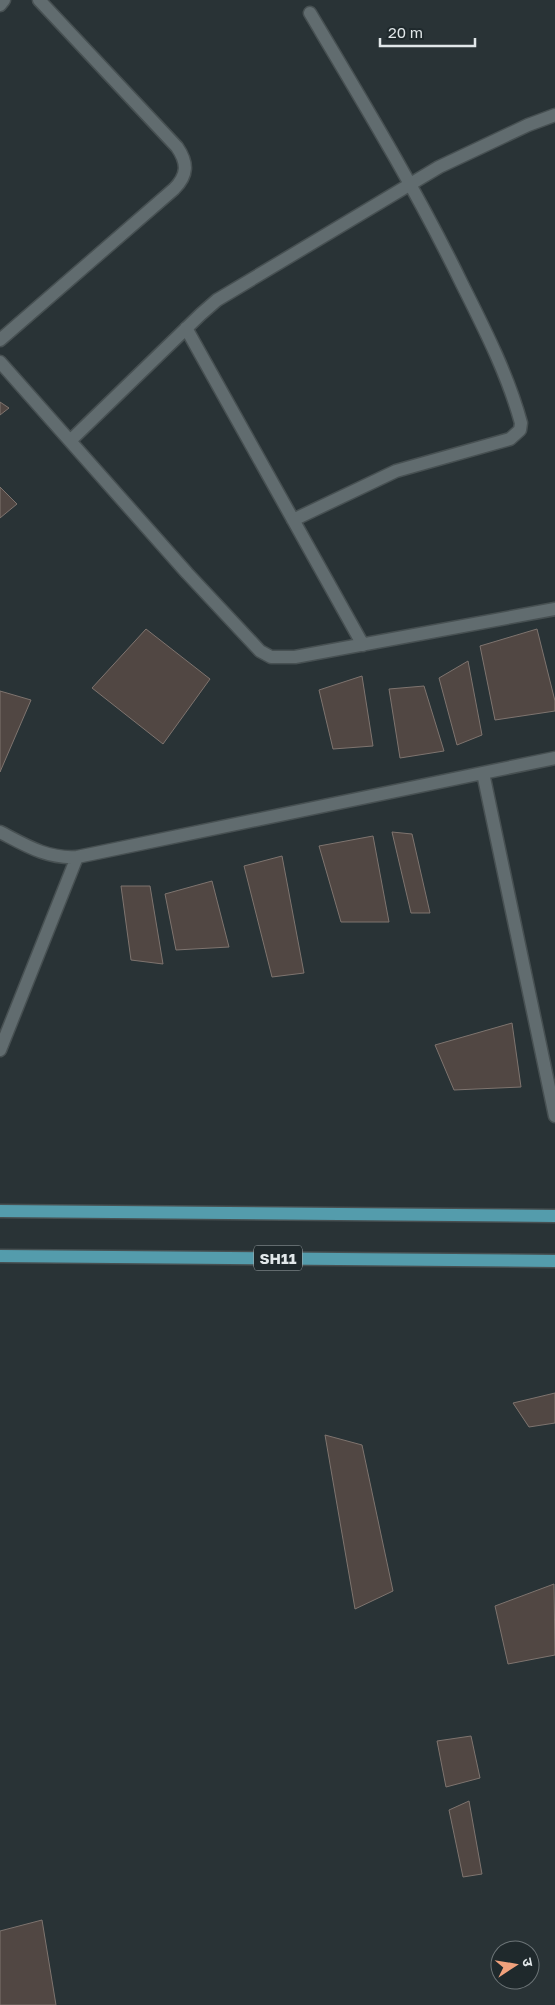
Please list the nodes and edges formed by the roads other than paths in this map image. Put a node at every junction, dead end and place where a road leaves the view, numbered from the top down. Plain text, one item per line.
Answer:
1 (4, 0) edge
2 (39, 0) edge
3 (0, 5) edge
4 (310, 13) dead end
5 (555, 115) edge
6 (410, 185) junction
7 (186, 328) junction
8 (0, 340) edge
9 (0, 362) edge
10 (70, 440) junction
11 (293, 520) junction
12 (555, 609) edge
13 (363, 645) junction
14 (555, 758) edge
15 (484, 773) junction
16 (0, 832) edge
17 (77, 857) junction
18 (0, 1050) edge
19 (555, 1116) edge
20 (0, 1211) edge
21 (555, 1216) edge
22 (0, 1256) edge
23 (555, 1261) edge

1 - 3 street
2 - 8 street
4 - 6 street
5 - 6 street
6 - 7 street
6 - 11 street
7 - 10 street
7 - 11 street
9 - 10 street
10 - 13 street
11 - 13 street
12 - 13 street
14 - 15 street
15 - 17 street
15 - 19 street
16 - 17 street
17 - 18 street
20 - 21 main road
22 - 23 main road, SH11

